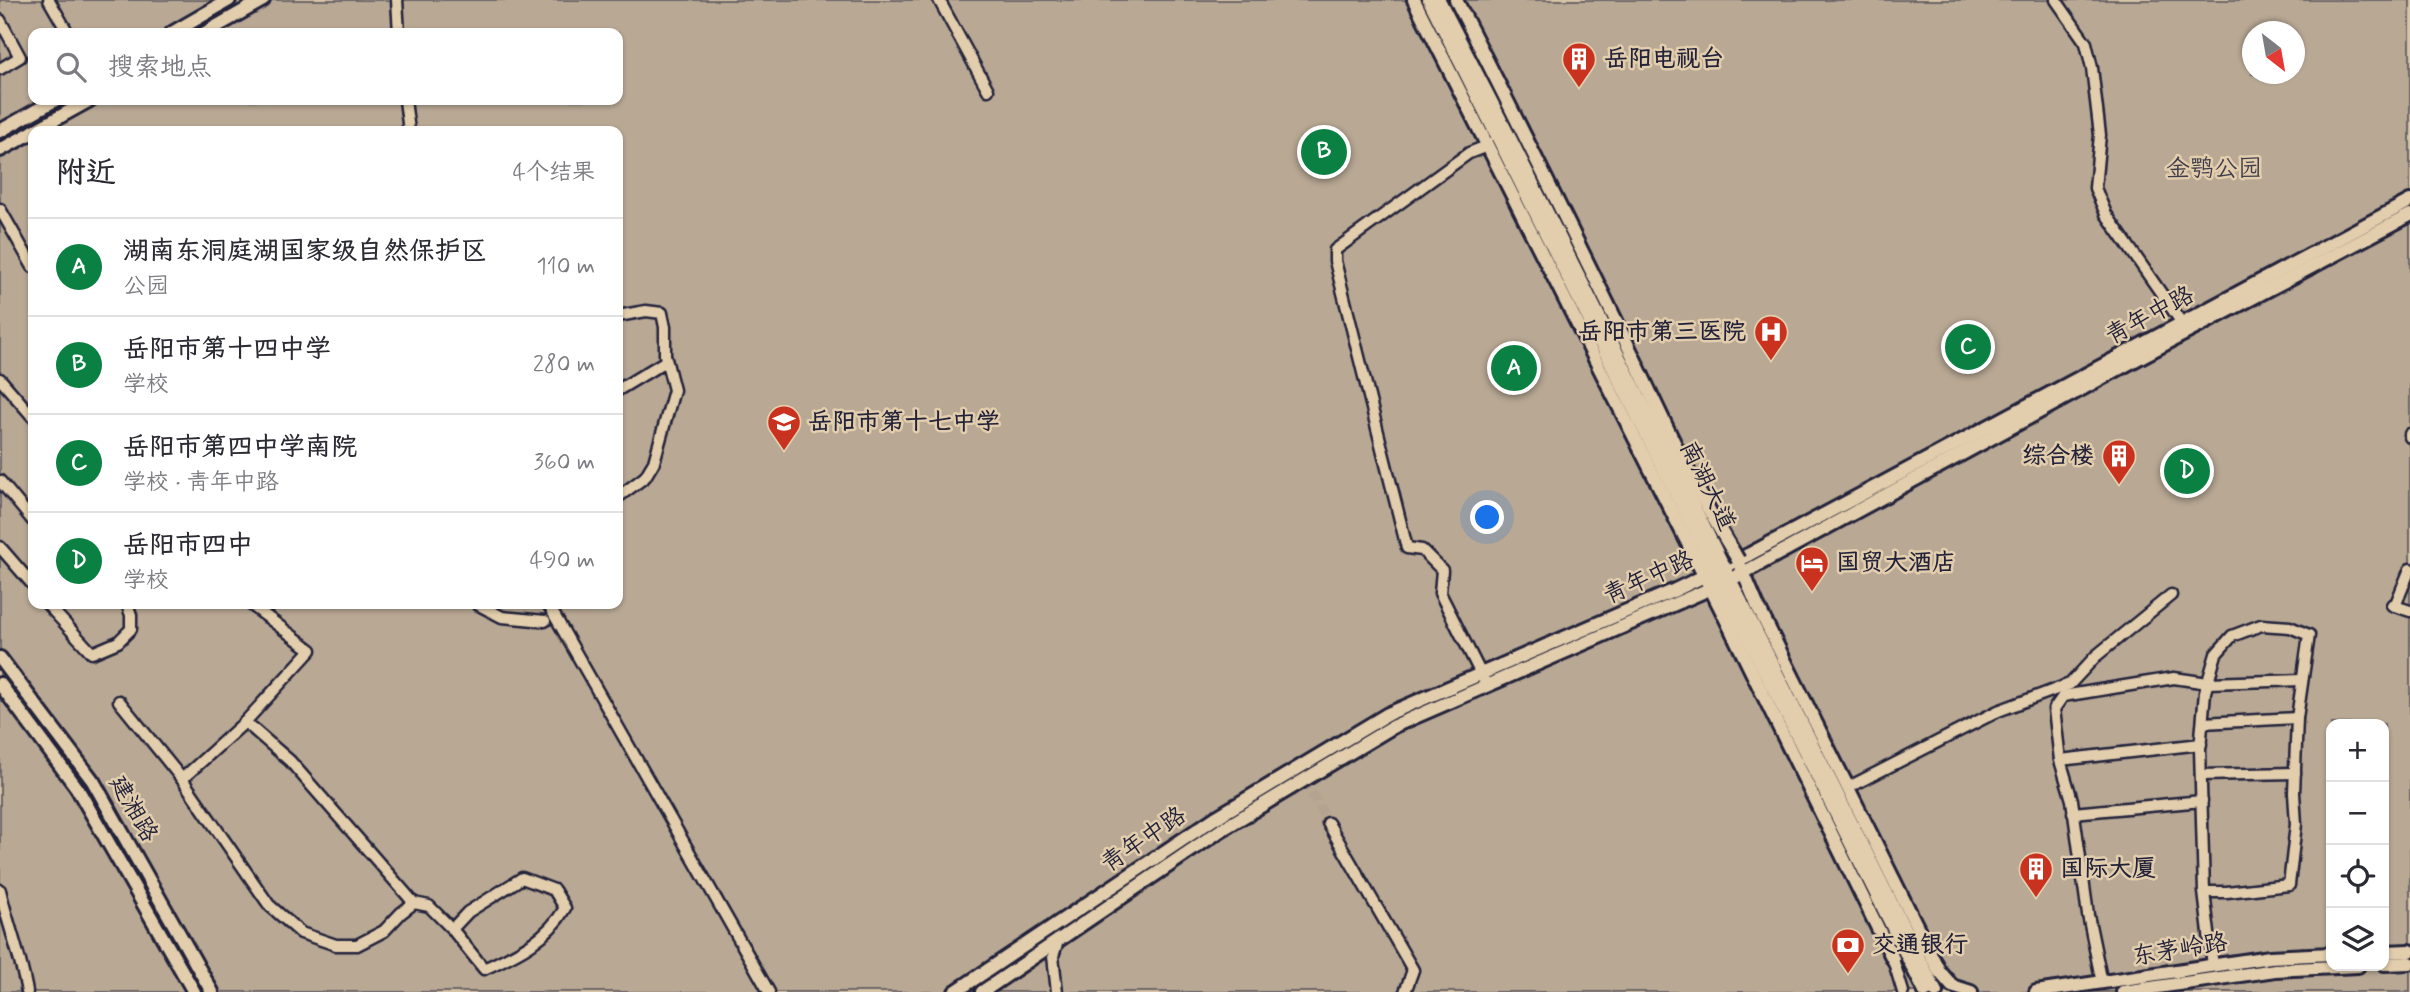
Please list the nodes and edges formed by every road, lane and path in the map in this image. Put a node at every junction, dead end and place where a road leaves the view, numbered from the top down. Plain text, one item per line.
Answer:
1 (49, 0) edge
2 (229, 0) edge
3 (263, 0) edge
4 (397, 0) edge
5 (939, 0) edge
6 (1414, 0) edge
7 (1429, 0) edge
8 (1439, 0) edge
9 (1456, 0) edge
10 (2056, 0) edge
11 (0, 20) edge
12 (65, 28) edge
13 (181, 28) edge
14 (214, 28) edge
15 (400, 28) edge
16 (0, 69) edge
17 (988, 90) dead end
18 (46, 105) edge
19 (81, 105) edge
20 (406, 105) edge
21 (43, 126) edge
22 (408, 126) edge
23 (0, 131) edge
24 (28, 134) edge
25 (1487, 146) junction
26 (0, 150) edge
27 (2410, 201) edge
28 (0, 209) edge
29 (2409, 219) edge
30 (28, 258) edge
31 (623, 315) edge
32 (2185, 327) junction
33 (666, 361) junction
34 (0, 379) edge
35 (623, 387) edge
36 (28, 411) edge
37 (0, 481) edge
38 (623, 493) edge
39 (28, 515) edge
40 (0, 547) edge
41 (1739, 562) junction
42 (2410, 569) edge
43 (1714, 571) junction
44 (28, 579) edge
45 (1721, 584) junction
46 (2171, 595) dead end
47 (52, 609) edge
48 (129, 609) edge
49 (257, 609) edge
50 (487, 609) edge
51 (551, 609) edge
52 (2410, 611) edge
53 (545, 621) dead end
54 (0, 658) edge
55 (1484, 680) junction
56 (2302, 680) junction
57 (2208, 682) junction
58 (0, 684) edge
59 (119, 701) dead end
60 (2297, 718) junction
61 (246, 722) junction
62 (2203, 723) junction
63 (2201, 744) junction
64 (2060, 760) junction
65 (2295, 773) junction
66 (2201, 775) junction
67 (182, 779) junction
68 (1849, 787) junction
69 (2202, 802) junction
70 (2073, 813) junction
71 (1328, 823) tunnel mouth
72 (0, 890) edge
73 (2204, 892) junction
74 (414, 903) junction
75 (452, 929) junction
76 (1059, 938) junction
77 (2410, 951) edge
78 (2389, 952) edge
79 (2326, 954) edge
80 (1893, 959) joint
81 (2410, 963) edge
82 (2389, 964) edge
83 (2213, 965) junction
84 (2326, 968) edge
85 (2102, 983) junction
86 (2192, 987) edge
87 (27, 992) edge
88 (194, 992) edge
89 (212, 992) edge
90 (769, 992) edge
91 (955, 992) edge
92 (982, 992) edge
93 (1057, 992) edge
94 (1405, 992) edge
95 (1903, 992) edge
96 (1925, 992) edge
97 (1936, 992) edge
98 (1971, 992) edge
99 (2036, 992) edge
100 (2123, 992) edge

1 - 12 street
2 - 13 main road
3 - 14 main road
4 - 15 street
5 - 17 street
6 - 25 main road
7 - 43 main road, 南湖大道
8 - 43 main road, 南湖大道
9 - 41 main road
10 - 32 street
11 - 16 street
18 - 23 main road
19 - 21 main road
20 - 22 street
24 - 26 main road
25 - 43 main road
25 - 55 street
27 - 32 main road, 青年中路
28 - 30 street
29 - 32 main road, 青年中路
31 - 33 street
32 - 41 main road, 青年中路
32 - 43 main road, 青年中路
33 - 35 street
33 - 38 street
34 - 36 street
37 - 39 street
40 - 44 street
41 - 45 main road, 青年中路
41 - 68 main road
42 - 52 street
43 - 45 main road, 南湖大道
43 - 45 main road
43 - 55 main road, 青年中路
45 - 55 main road, 青年中路
45 - 80 main road
45 - 96 main road, 南湖大道
45 - 97 main road, 南湖大道
46 - 68 street
47 - 48 street
49 - 61 street
50 - 53 street
51 - 90 street
54 - 89 main road, 建湘路
55 - 76 main road, 青年中路
55 - 91 main road, 青年中路
56 - 57 street
56 - 57 street
56 - 60 street
57 - 62 street
57 - 64 street
58 - 88 main road, 建湘路
59 - 67 street
60 - 62 street
60 - 65 street
61 - 67 street
61 - 74 street
62 - 63 street
63 - 64 street
63 - 66 street
64 - 70 street
65 - 66 street
65 - 73 street
66 - 69 street
67 - 74 street
68 - 98 main road
69 - 70 street
69 - 73 street
70 - 85 street
71 - 94 street
72 - 87 street
73 - 83 street
74 - 75 street
75 - 75 street
76 - 92 main road, 青年中路
76 - 93 street
77 - 78 main road
79 - 83 main road, 东茅岭路
80 - 95 street
81 - 82 main road
83 - 85 main road, 东茅岭路
84 - 86 main road, 东茅岭路
85 - 99 main road, 东茅岭路
86 - 100 main road, 东茅岭路

